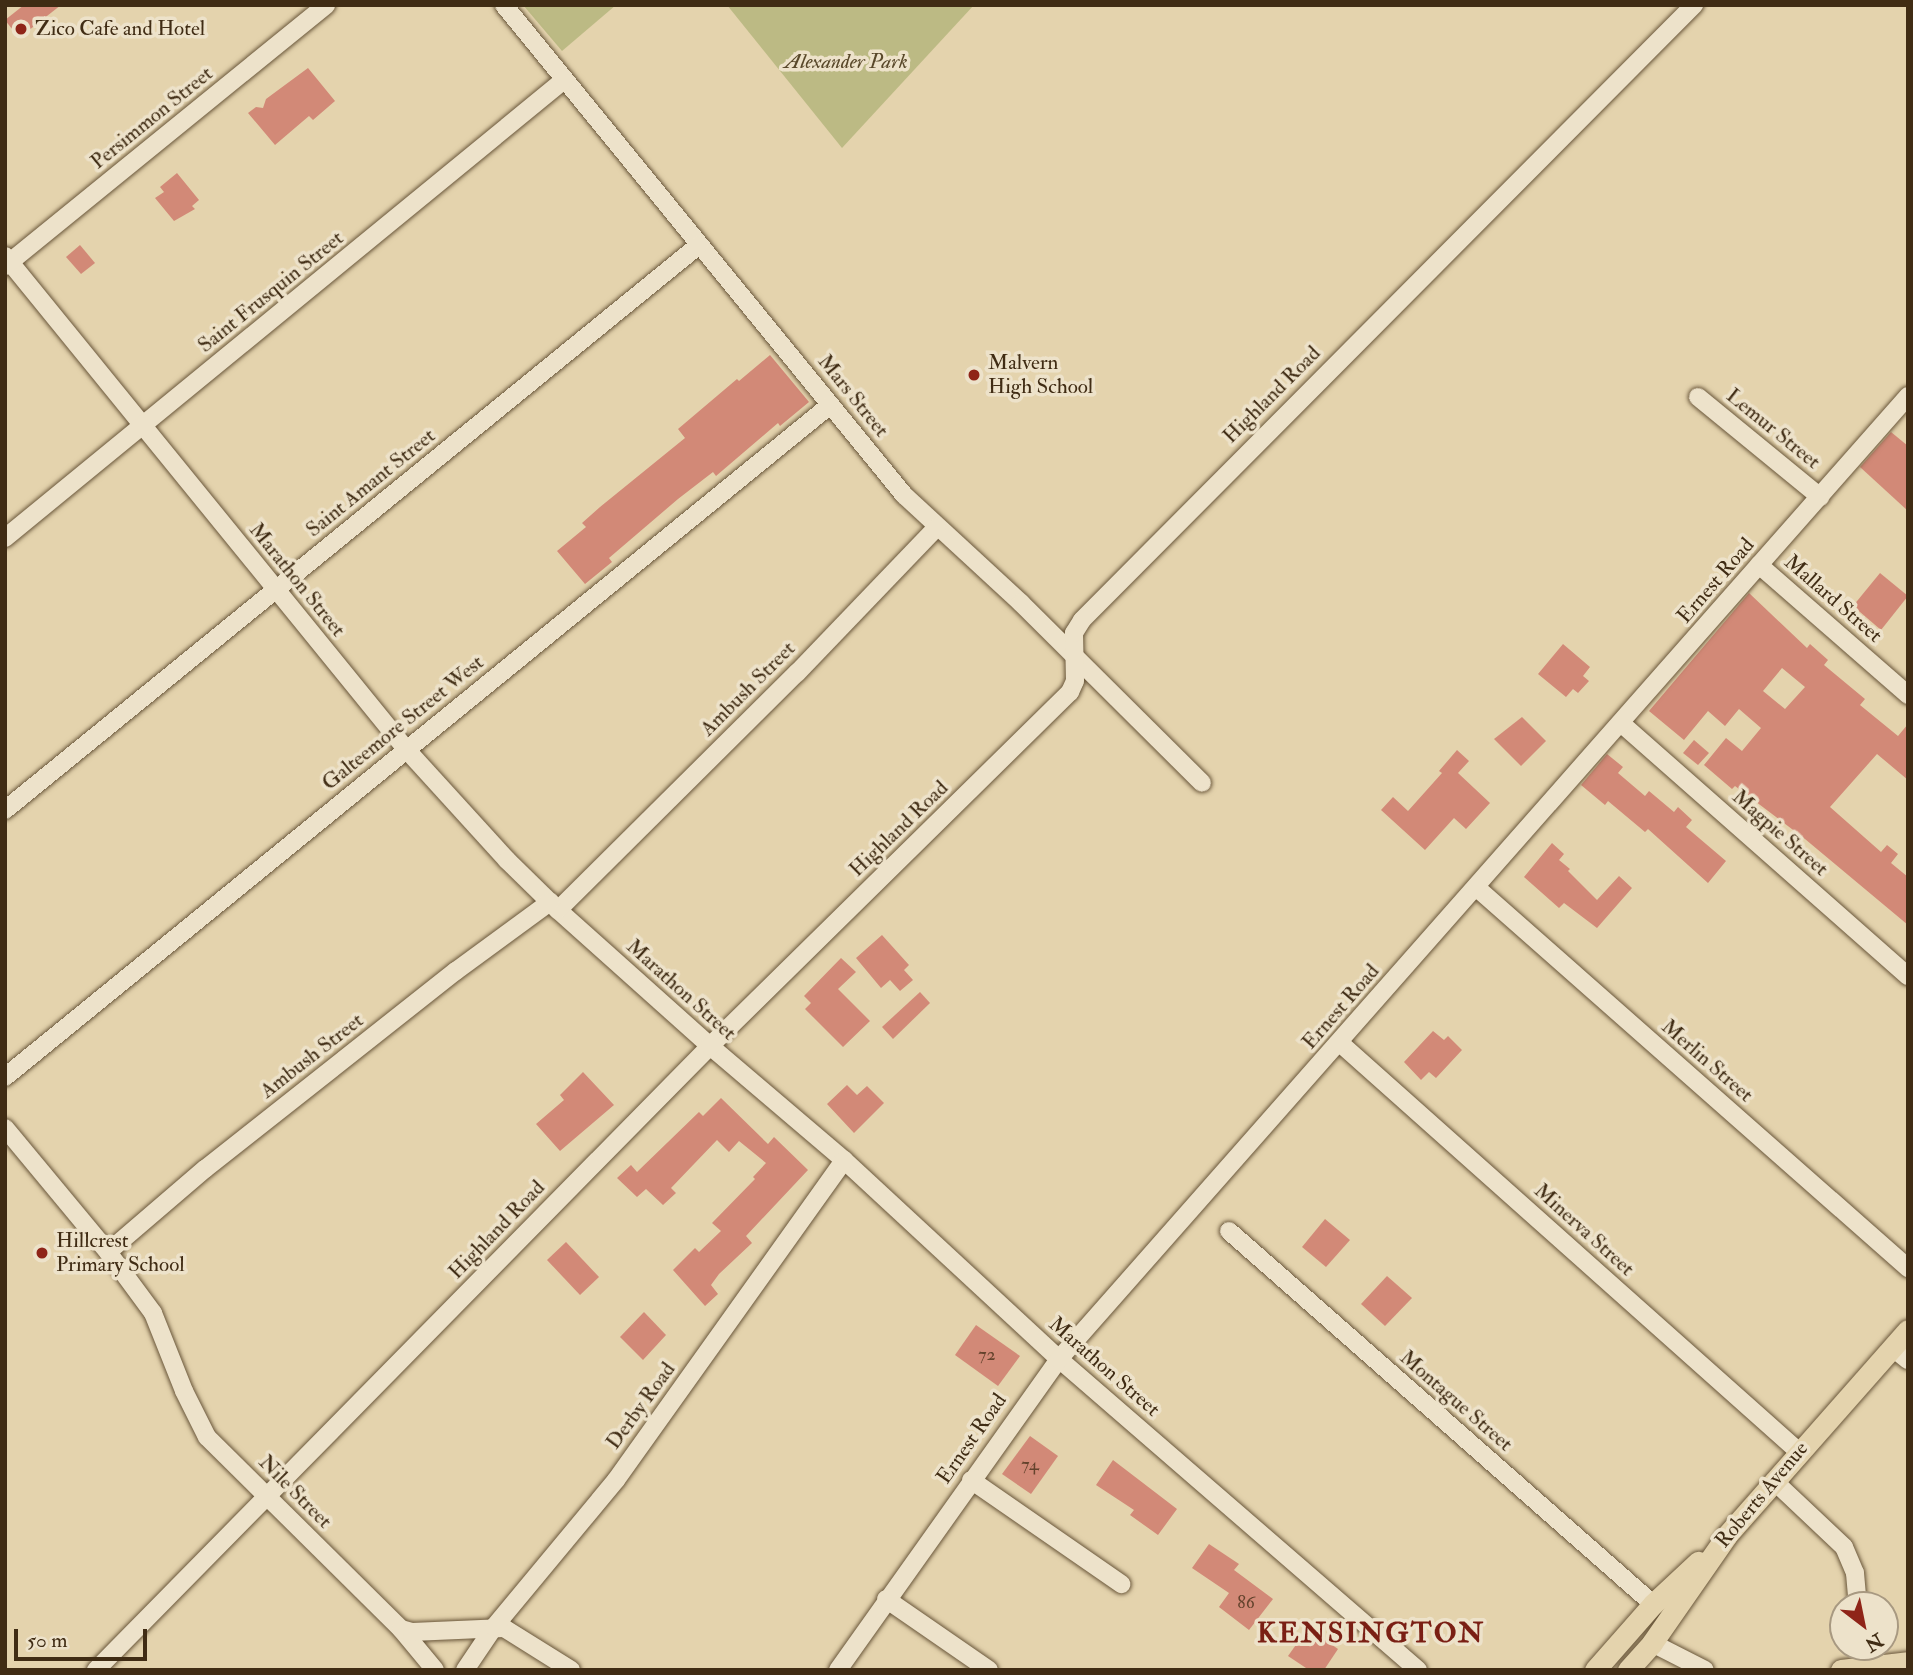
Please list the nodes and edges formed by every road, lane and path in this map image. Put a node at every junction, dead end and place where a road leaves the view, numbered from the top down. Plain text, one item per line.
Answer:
1 (326, 5) edge
2 (504, 5) edge
3 (1694, 5) edge
4 (564, 80) junction
5 (699, 245) junction
6 (7, 261) edge
7 (1698, 397) dead end
8 (830, 405) junction
9 (1905, 406) edge
10 (142, 426) junction
11 (1820, 496) junction
12 (937, 527) junction
13 (5, 538) edge
14 (1759, 565) junction
15 (276, 590) junction
16 (1073, 655) junction
17 (1908, 695) edge
18 (1622, 724) junction
19 (406, 749) junction
20 (1202, 783) dead end
21 (5, 810) edge
22 (1477, 888) junction
23 (554, 906) junction
24 (1908, 976) edge
25 (1340, 1043) junction
26 (710, 1046) junction
27 (5, 1077) edge
28 (5, 1128) edge
29 (844, 1160) junction
30 (1229, 1231) dead end
31 (108, 1252) junction
32 (1908, 1268) edge
33 (1908, 1330) edge
34 (1900, 1354) edge
35 (1059, 1359) junction
36 (1798, 1451) junction
37 (971, 1480) junction
38 (1774, 1482) junction
39 (268, 1497) junction
40 (1727, 1535) junction
41 (1121, 1584) dead end
42 (1857, 1591) edge
43 (886, 1599) junction
44 (1653, 1604) junction
45 (494, 1628) junction
46 (401, 1629) junction
47 (1652, 1643) junction
48 (96, 1670) edge
49 (435, 1670) edge
50 (465, 1670) edge
51 (570, 1670) edge
52 (838, 1670) edge
53 (989, 1670) edge
54 (1418, 1670) edge
55 (1595, 1670) edge
56 (1628, 1670) edge
57 (1704, 1670) edge

1 - 6 street, Persimmon Street
2 - 4 street, Mars Street
3 - 16 street, Highland Road
4 - 5 street, Mars Street
4 - 10 street, Saint Frusquin Street
5 - 8 street, Mars Street
5 - 15 street, Saint Amant Street
6 - 10 street, Marathon Street
7 - 11 street, Lemur Street
8 - 12 street, Mars Street
8 - 19 street, Galteemore Street West
9 - 11 street, Ernest Road
10 - 13 street, Saint Frusquin Street
10 - 15 street, Marathon Street
11 - 14 street, Ernest Road
12 - 16 street, Mars Street
12 - 23 street, Ambush Street
14 - 17 street, Mallard Street
14 - 18 street, Ernest Road
15 - 19 street, Marathon Street
15 - 21 street, Saint Amant Street
16 - 20 street, Mars Street
16 - 26 street, Highland Road
18 - 22 street, Ernest Road
18 - 24 street, Magpie Street
19 - 23 street, Marathon Street
19 - 27 street, Galteemore Street West
22 - 25 street, Ernest Road
22 - 32 street, Merlin Street
23 - 26 street, Marathon Street
23 - 31 street, Ambush Street
25 - 35 street, Ernest Road
25 - 36 street, Minerva Street
26 - 29 street, Marathon Street
26 - 39 street, Highland Road
28 - 31 street, Nile Street
29 - 35 street, Marathon Street
29 - 45 street, Derby Road
30 - 44 street, Montague Street
31 - 39 street, Nile Street
33 - 34 main road, Roberts Avenue
34 - 36 main road, Roberts Avenue
35 - 37 street, Ernest Road
35 - 54 street, Marathon Street
36 - 38 main road, Roberts Avenue
37 - 41 street
37 - 43 street, Ernest Road
38 - 40 main road, Roberts Avenue
38 - 42 street
39 - 46 street, Nile Street
39 - 48 street, Highland Road
40 - 44 main road
40 - 47 main road, Roberts Avenue
43 - 52 street, Ernest Road
43 - 53 street
44 - 55 main road
45 - 46 street
45 - 50 street, Derby Road
45 - 51 street
46 - 49 street, Nile Street
47 - 56 main road, Roberts Avenue
47 - 57 street

